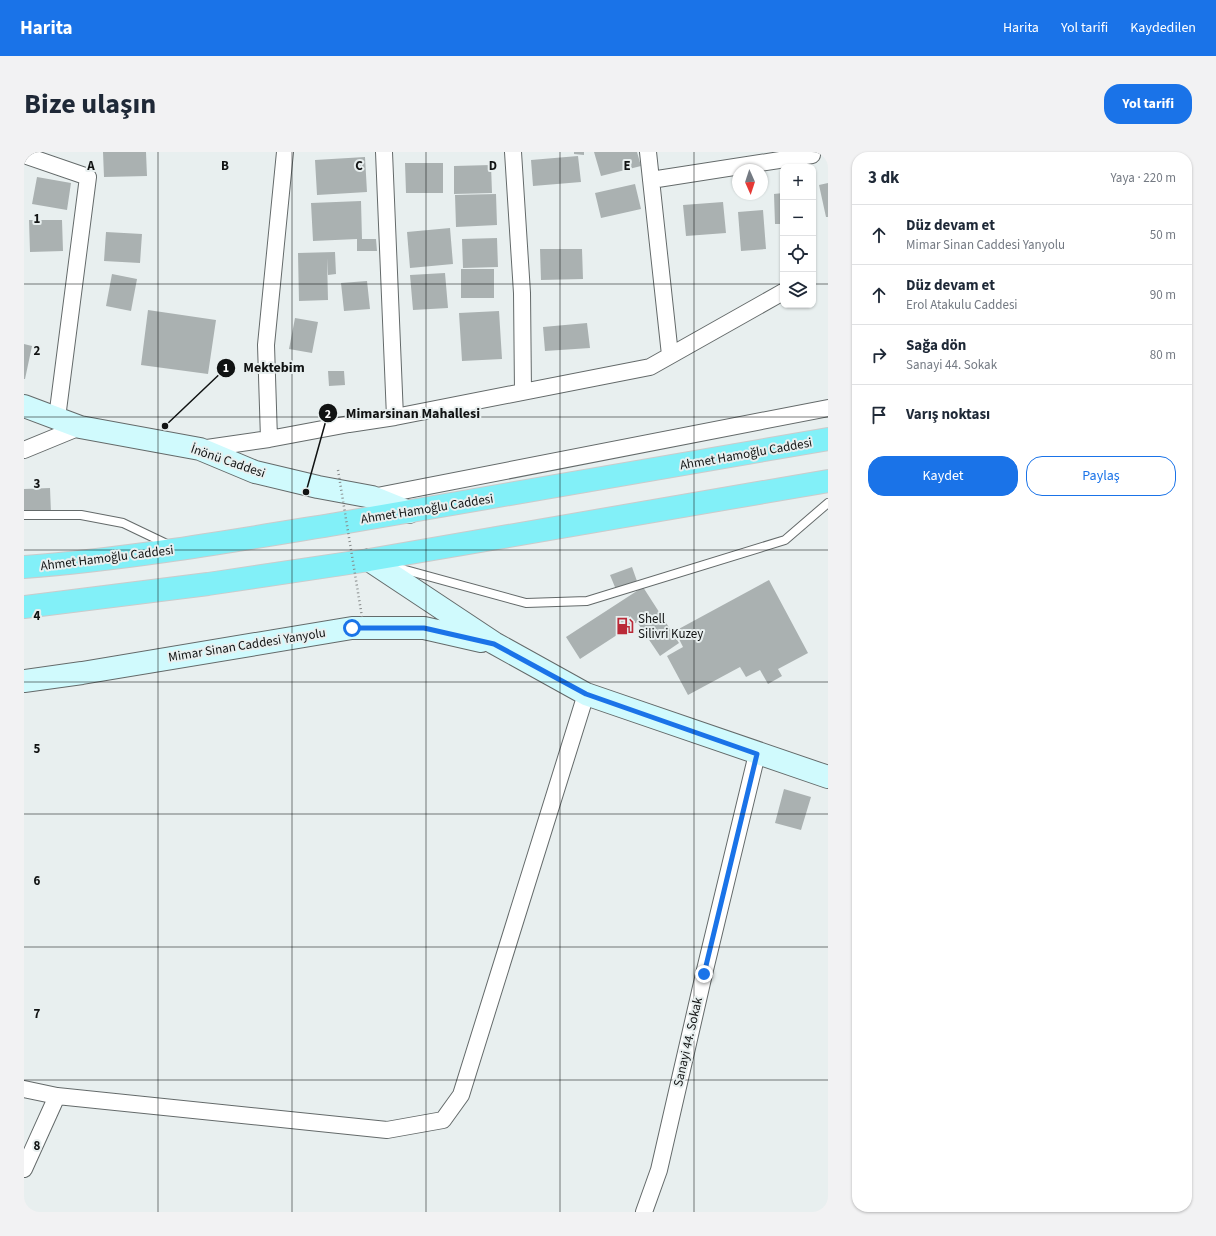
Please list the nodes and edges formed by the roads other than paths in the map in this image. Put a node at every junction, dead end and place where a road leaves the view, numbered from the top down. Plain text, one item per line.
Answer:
1 (285, 152) edge
2 (384, 152) edge
3 (513, 152) edge
4 (648, 152) edge
5 (812, 155) dead end
6 (24, 156) edge
7 (651, 180) junction
8 (780, 294) edge
9 (670, 355) junction
10 (523, 392) junction
11 (24, 406) edge
12 (828, 408) edge
13 (395, 417) junction
14 (57, 418) junction
15 (80, 427) junction
16 (269, 439) junction
17 (828, 439) edge
18 (200, 449) junction
19 (24, 450) edge
20 (828, 481) edge
21 (372, 497) junction
22 (828, 503) edge
23 (409, 512) junction
24 (24, 515) edge
25 (178, 550) junction
26 (369, 560) junction
27 (24, 567) edge
28 (24, 607) edge
29 (494, 644) junction
30 (24, 681) edge
31 (586, 694) junction
32 (757, 754) junction
33 (828, 778) edge
34 (24, 1089) edge
35 (57, 1096) junction
36 (24, 1169) edge
37 (644, 1212) edge

1 - 16 street
2 - 13 street
3 - 10 street
4 - 7 street
5 - 7 street
6 - 14 street
7 - 9 street
8 - 9 street
9 - 10 street
10 - 13 street
11 - 14 main road, İnönü Caddesi
12 - 21 street
13 - 16 street
14 - 15 main road, İnönü Caddesi
15 - 18 main road, İnönü Caddesi
15 - 19 street
16 - 18 street
17 - 23 highway, Ahmet Hamoğlu Caddesi
18 - 21 main road, İnönü Caddesi
20 - 26 highway
21 - 23 main road, İnönü Caddesi
22 - 26 lane
23 - 25 highway, Ahmet Hamoğlu Caddesi
24 - 25 lane
25 - 27 highway, Ahmet Hamoğlu Caddesi
26 - 28 highway
26 - 29 main road
29 - 30 main road, Mimar Sinan Caddesi Yanyolu
29 - 31 main road
31 - 32 main road
31 - 35 street
32 - 33 main road
32 - 37 street, Sanayi 44. Sokak
34 - 35 street
35 - 36 street

